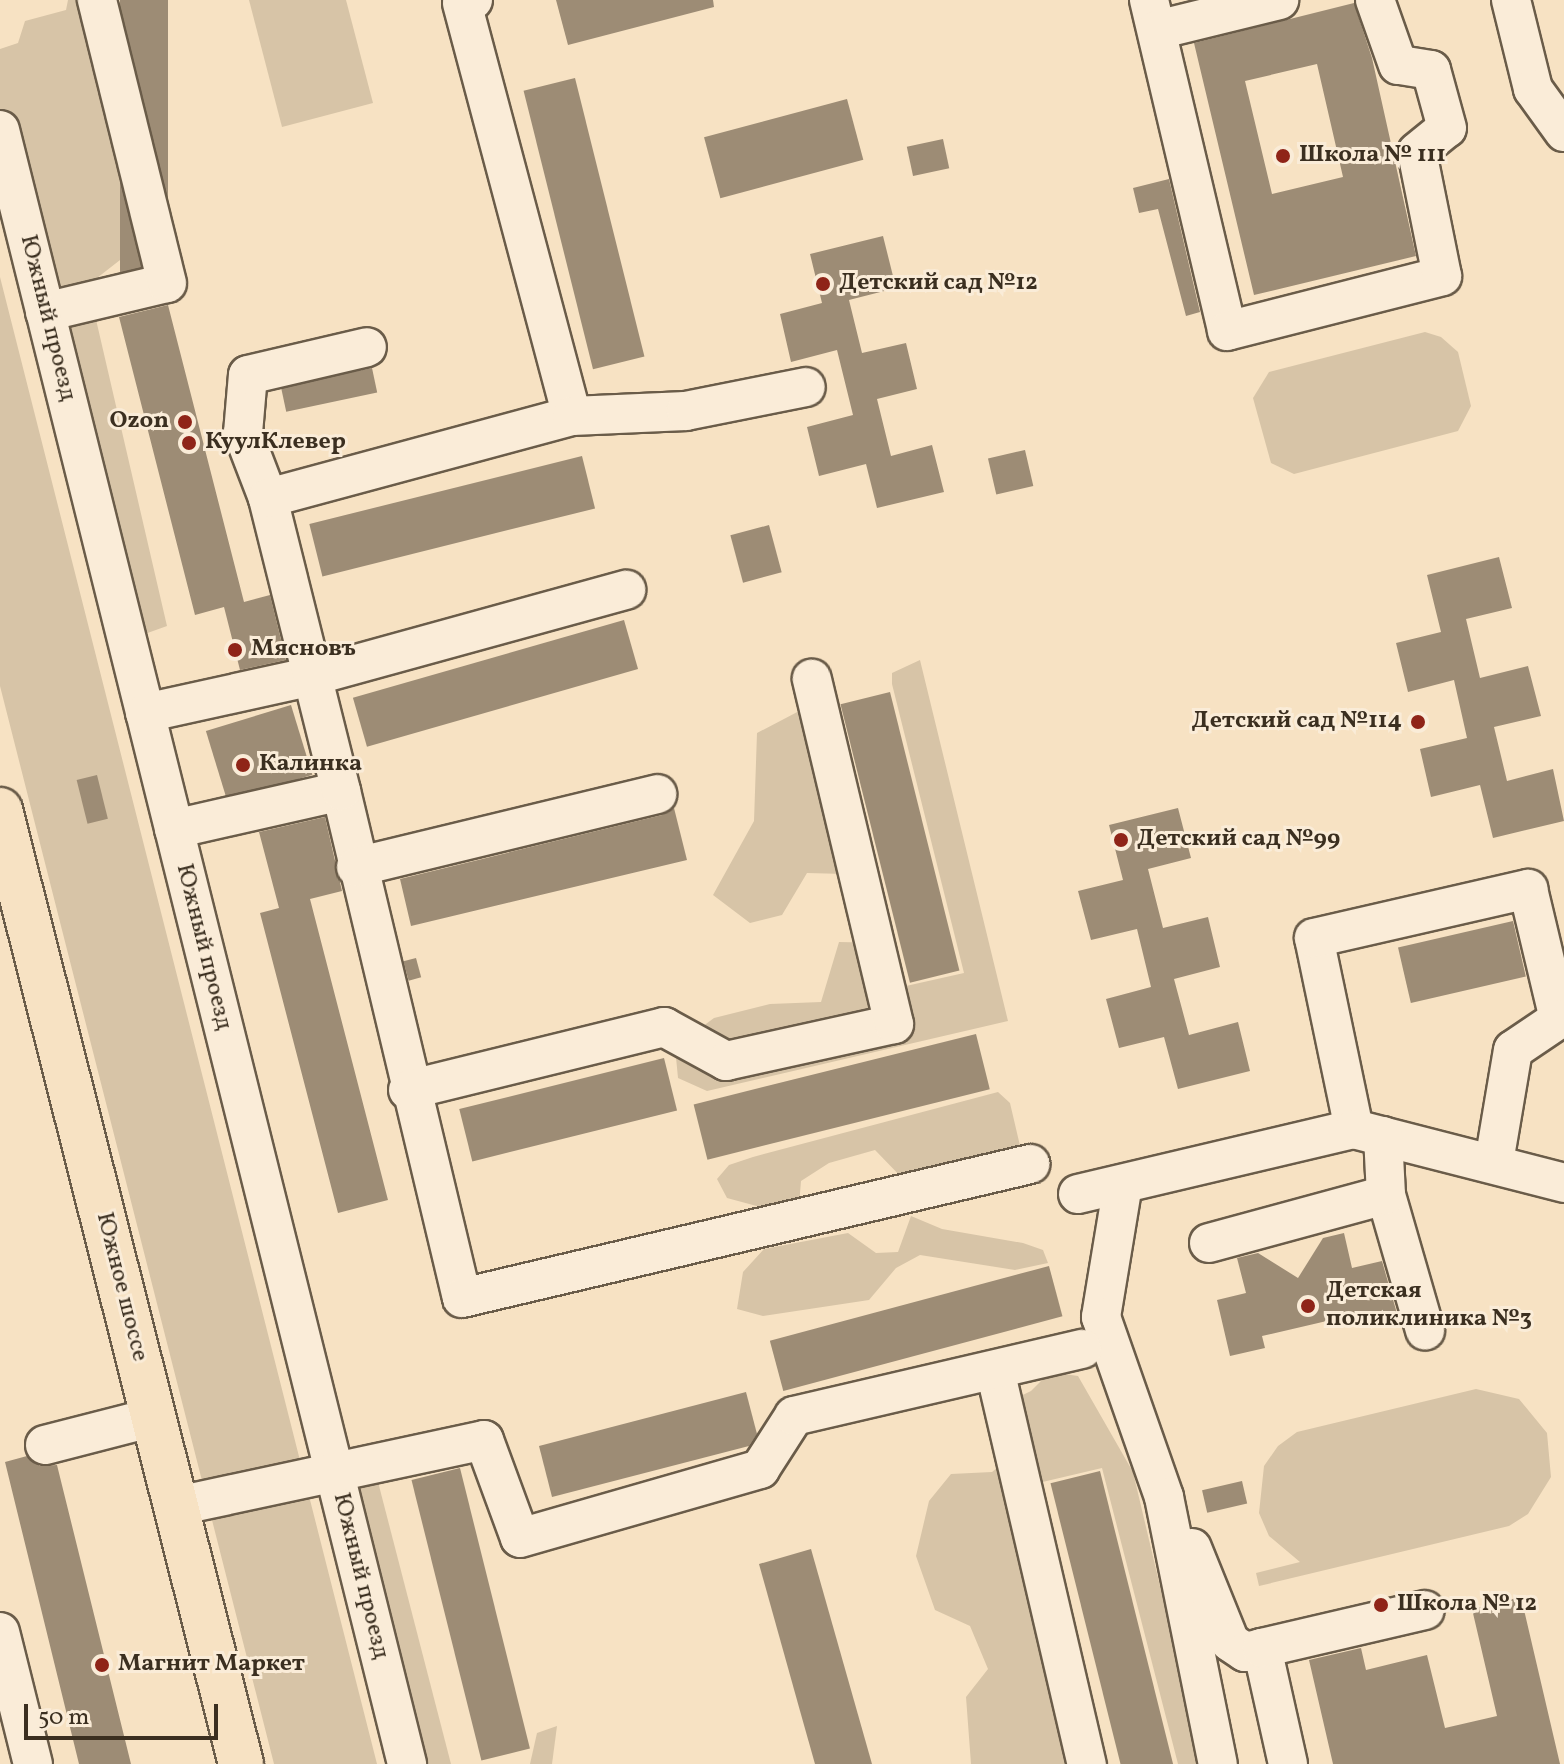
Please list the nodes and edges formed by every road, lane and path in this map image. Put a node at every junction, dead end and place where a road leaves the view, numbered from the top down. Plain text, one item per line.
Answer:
1 (97, 0) edge
2 (473, 0) edge
3 (1279, 0) edge
4 (1375, 0) edge
5 (1511, 0) edge
6 (1153, 15) edge
7 (0, 130) edge
8 (1564, 132) edge
9 (45, 312) junction
10 (367, 347) dead end
11 (806, 387) dead end
12 (572, 416) junction
13 (268, 498) junction
14 (626, 590) dead end
15 (313, 676) junction
16 (812, 679) dead end
17 (145, 713) junction
18 (341, 791) junction
19 (657, 794) dead end
20 (0, 810) edge
21 (174, 829) junction
22 (356, 867) junction
23 (1561, 1019) edge
24 (408, 1090) junction
25 (1368, 1133) junction
26 (1494, 1162) junction
27 (1030, 1164) dead end
28 (1564, 1183) edge
29 (1123, 1184) junction
30 (1078, 1194) dead end
31 (1386, 1195) junction
32 (1209, 1243) dead end
33 (1425, 1330) dead end
34 (1082, 1349) dead end
35 (995, 1370) junction
36 (154, 1417) junction
37 (45, 1445) dead end
38 (335, 1474) junction
39 (1164, 1497) junction
40 (177, 1506) junction
41 (1425, 1610) dead end
42 (0, 1632) edge
43 (1262, 1648) junction
44 (33, 1764) edge
45 (241, 1764) edge
46 (407, 1764) edge
47 (1087, 1764) edge
48 (1218, 1764) edge
49 (1288, 1764) edge

1 - 9 street
2 - 12 street
3 - 6 street
4 - 6 street
5 - 8 street
7 - 9 street, Южный проезд
9 - 17 street, Южный проезд
10 - 13 street
11 - 12 street
12 - 13 street
13 - 15 street
14 - 15 street
15 - 17 street
15 - 18 street
16 - 24 street
17 - 21 street, Южный проезд
18 - 21 street
18 - 22 street
19 - 22 street
20 - 36 main road, Южное шоссе
21 - 38 street, Южный проезд
22 - 24 street
23 - 25 street
23 - 26 street
24 - 27 street
25 - 26 street
25 - 29 street
25 - 31 street
26 - 28 street
29 - 30 street
29 - 39 street
31 - 32 street
31 - 33 street
34 - 35 street
35 - 38 street
35 - 47 street
36 - 37 street
36 - 40 main road, Южное шоссе
38 - 40 street
38 - 46 street, Южный проезд
39 - 43 street
39 - 48 street
40 - 45 main road, Южное шоссе
41 - 43 street
42 - 44 street
43 - 49 street

